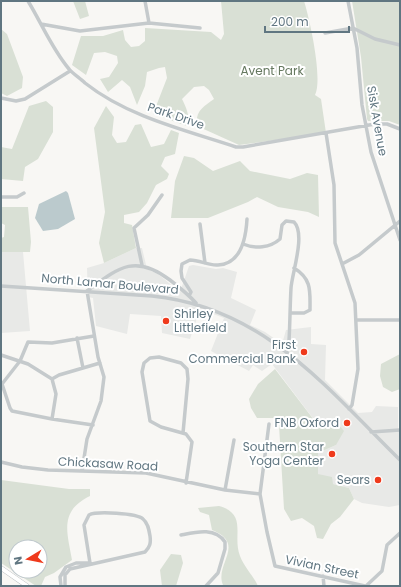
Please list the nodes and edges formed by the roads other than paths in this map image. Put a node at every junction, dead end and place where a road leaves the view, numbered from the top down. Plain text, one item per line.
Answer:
1 (28, 1) edge
2 (145, 1) edge
3 (348, 1) edge
4 (149, 23) junction
5 (42, 24) junction
6 (200, 28) dead end
7 (353, 28) junction
8 (325, 33) dead end
9 (400, 45) edge
10 (70, 71) junction
11 (1, 98) edge
12 (365, 125) junction
13 (400, 129) edge
14 (326, 133) junction
15 (24, 193) dead end
16 (162, 195) dead end
17 (1, 197) edge
18 (247, 219) dead end
19 (400, 221) edge
20 (200, 224) dead end
21 (395, 225) junction
22 (400, 240) edge
23 (244, 244) junction
24 (205, 262) junction
25 (342, 264) junction
26 (142, 265) junction
27 (294, 268) junction
28 (1, 286) edge
29 (87, 291) junction
30 (190, 296) junction
31 (196, 304) junction
32 (291, 313) junction
33 (357, 320) junction
34 (400, 320) edge
35 (94, 336) junction
36 (77, 338) junction
37 (286, 350) junction
38 (1, 355) edge
39 (20, 361) junction
40 (100, 363) junction
41 (83, 368) junction
42 (52, 379) junction
43 (348, 409) junction
44 (52, 420) junction
45 (269, 424) dead end
46 (93, 425) junction
47 (400, 430) edge
48 (371, 432) junction
49 (183, 433) junction
50 (234, 440) dead end
51 (400, 460) edge
52 (1, 462) edge
53 (82, 471) junction
54 (186, 483) junction
55 (225, 490) junction
56 (260, 494) junction
57 (400, 533) edge
58 (181, 535) dead end
59 (90, 563) junction
60 (1, 568) edge
61 (323, 576) junction
62 (27, 586) edge
63 (61, 586) edge
64 (65, 586) edge
65 (206, 586) edge
66 (324, 586) edge
67 (366, 586) edge

1 - 5 street, Park Drive
2 - 4 street
3 - 7 street, Sisk Avenue
4 - 5 street
4 - 6 street
5 - 10 street, Park Drive
7 - 8 street
7 - 9 street
7 - 12 street, Sisk Avenue
10 - 11 street
10 - 14 street, Park Drive
12 - 13 street, Park Drive
12 - 14 street, Park Drive
12 - 21 street, Sisk Avenue
14 - 25 street
15 - 17 street
16 - 26 street
18 - 23 street
19 - 21 street
20 - 24 street
21 - 22 street, Sisk Avenue
21 - 25 street
23 - 24 street
23 - 27 street
24 - 30 street
25 - 33 street
26 - 29 street
26 - 30 street
27 - 32 street
27 - 32 street
28 - 29 street, North Lamar Boulevard
29 - 31 street, North Lamar Boulevard
29 - 35 street
30 - 31 street
31 - 37 street, North Lamar Boulevard
32 - 37 street
33 - 34 street
33 - 43 street
35 - 36 street
35 - 40 street
36 - 39 street
36 - 41 street
37 - 43 street, North Lamar Boulevard
38 - 39 street
39 - 42 street
39 - 44 street
40 - 41 street
40 - 46 street
41 - 42 street
42 - 44 street
43 - 48 street, North Lamar Boulevard
44 - 46 street
45 - 56 street, Vivian Street
46 - 53 street
47 - 48 street
48 - 51 street, North Lamar Boulevard
49 - 49 street
49 - 54 street
50 - 55 street
52 - 53 street, Chickasaw Road
53 - 54 street, Chickasaw Road
54 - 55 street, Chickasaw Road
55 - 56 street, Chickasaw Road
56 - 61 street, Vivian Street
57 - 67 street
58 - 65 street
59 - 59 street
59 - 63 street
59 - 64 street
60 - 62 main road
61 - 66 street
61 - 67 street, Vivian Street

